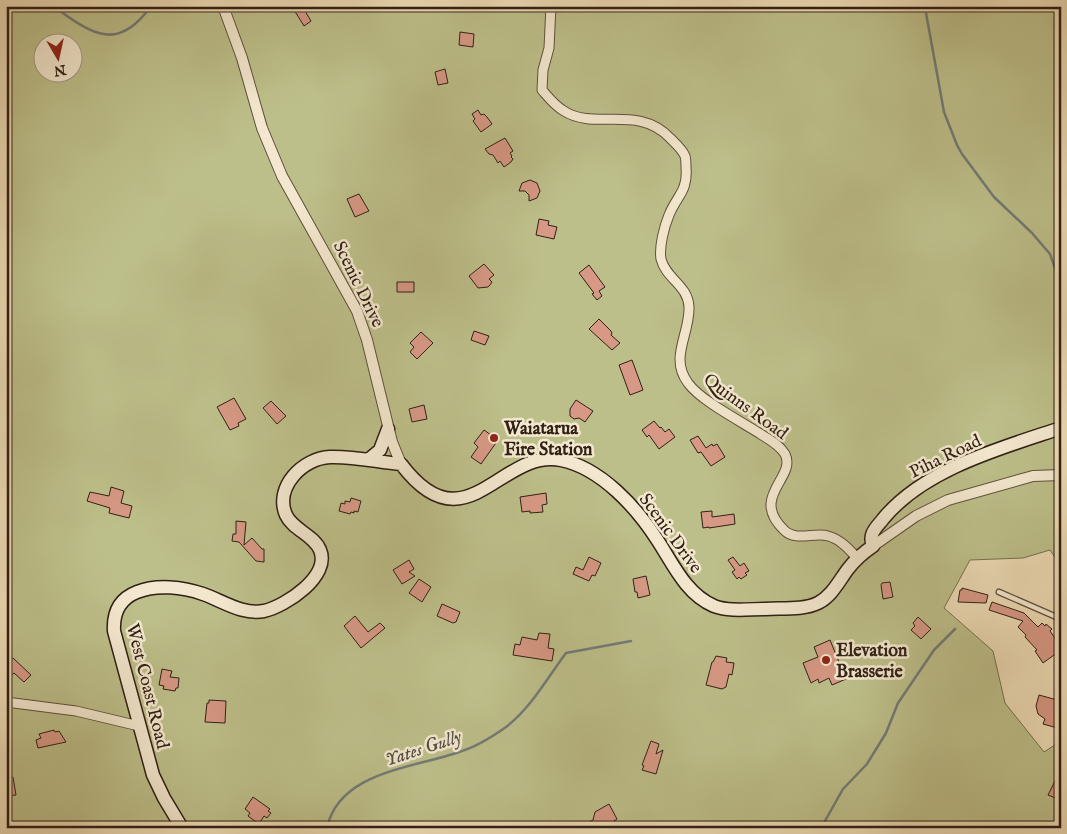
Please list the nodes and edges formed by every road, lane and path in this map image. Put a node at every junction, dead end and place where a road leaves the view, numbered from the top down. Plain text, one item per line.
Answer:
1 (223, 6) edge
2 (551, 6) edge
3 (1061, 428) edge
4 (388, 429) junction
5 (368, 460) junction
6 (401, 464) junction
7 (1061, 475) edge
8 (873, 546) junction
9 (857, 558) junction
10 (999, 592) dead end
11 (1061, 619) edge
12 (6, 702) edge
13 (140, 726) junction
14 (182, 828) edge

1 - 4 street, Scenic Drive
2 - 9 street, Quinns Road
3 - 8 main road, Piha Road
4 - 5 main road
4 - 6 street, Scenic Drive
5 - 6 main road, West Coast Road
5 - 13 main road, West Coast Road
6 - 9 main road, Scenic Drive
7 - 8 street, Scenic Drive
8 - 9 main road, Scenic Drive
10 - 11 lane
12 - 13 street
13 - 14 main road, West Coast Road

